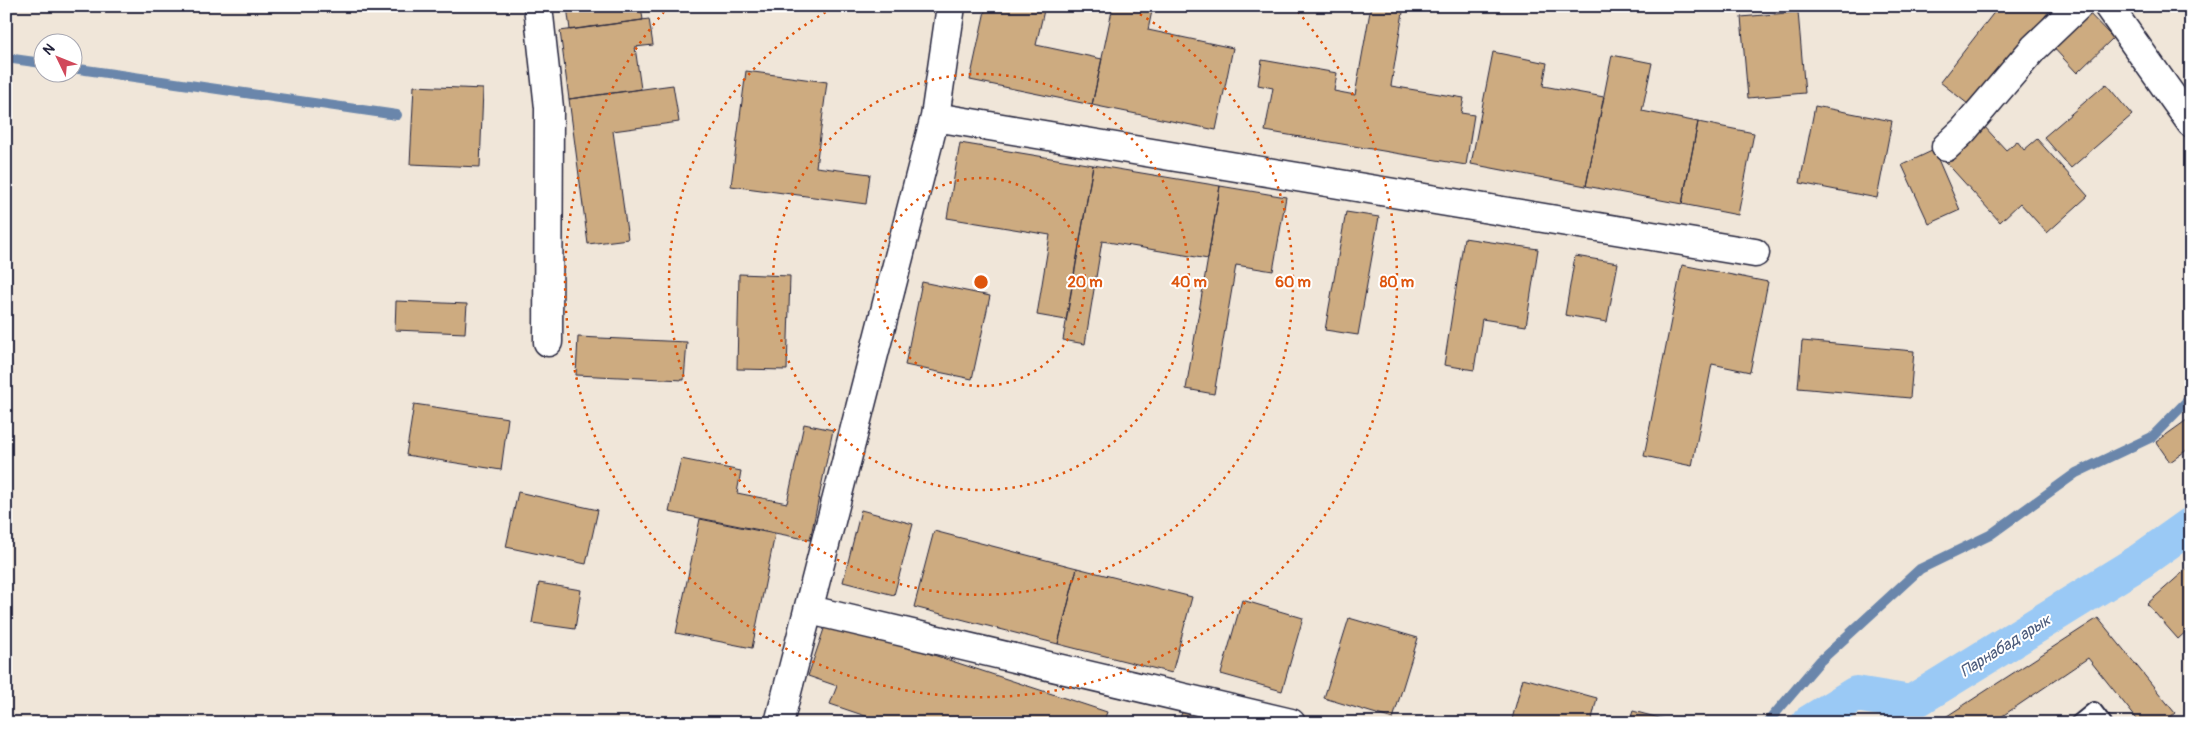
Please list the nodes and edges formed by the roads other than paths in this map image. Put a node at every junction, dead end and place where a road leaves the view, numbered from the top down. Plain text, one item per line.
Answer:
1 (538, 6) edge
2 (951, 6) edge
3 (2078, 6) edge
4 (2108, 6) edge
5 (935, 117) junction
6 (2191, 123) edge
7 (1946, 147) dead end
8 (1755, 253) dead end
9 (548, 342) dead end
10 (810, 610) junction
11 (780, 723) edge
12 (1291, 723) edge
13 (2078, 723) edge
14 (2104, 723) edge

1 - 9 street
2 - 5 street
3 - 7 street
4 - 6 street
5 - 8 street
5 - 10 street
10 - 11 street
10 - 12 street
13 - 14 lane

